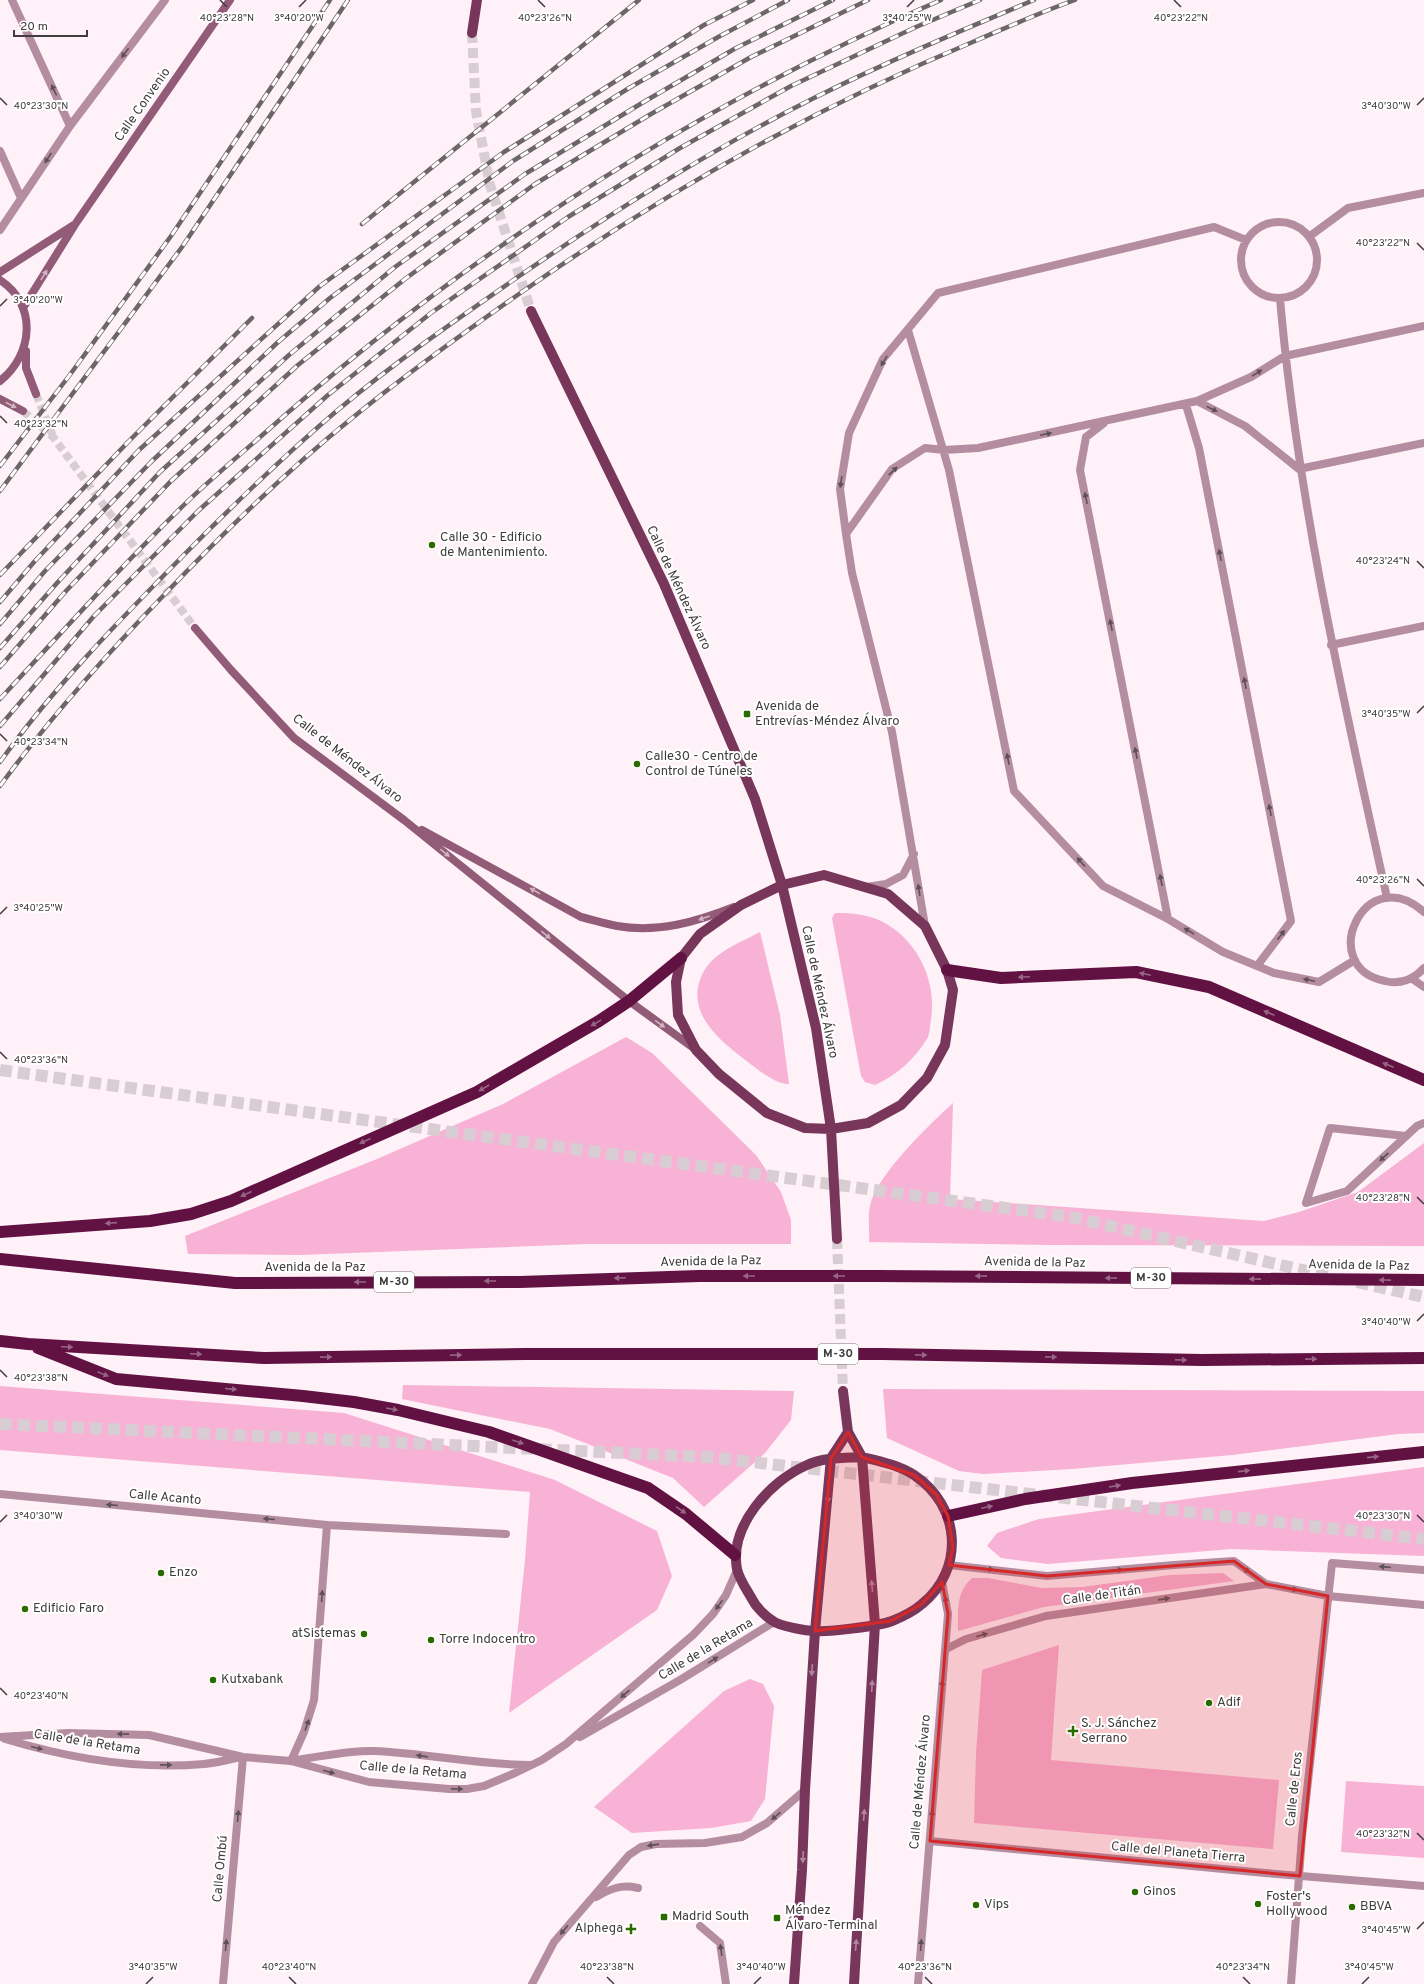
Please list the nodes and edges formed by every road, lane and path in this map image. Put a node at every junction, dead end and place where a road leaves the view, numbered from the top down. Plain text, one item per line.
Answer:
1 (12, 0) edge
2 (165, 0) edge
3 (230, 0) edge
4 (477, 0) edge
5 (472, 33) tunnel mouth
6 (70, 126) junction
7 (0, 150) edge
8 (1424, 193) edge
9 (21, 198) junction
10 (76, 223) junction
11 (0, 230) edge
12 (1310, 236) junction
13 (1246, 240) junction
14 (0, 272) edge
15 (0, 280) edge
16 (1280, 299) junction
17 (23, 308) junction
18 (531, 311) tunnel mouth
19 (1424, 326) edge
20 (908, 330) junction
21 (26, 344) junction
22 (1285, 356) junction
23 (0, 381) edge
24 (36, 394) tunnel mouth
25 (0, 399) edge
26 (1197, 402) junction
27 (1186, 405) junction
28 (23, 411) tunnel mouth
29 (1105, 421) junction
30 (1424, 443) edge
31 (944, 450) junction
32 (1299, 469) junction
33 (846, 534) junction
34 (1424, 626) edge
35 (195, 628) tunnel mouth
36 (1332, 645) junction
37 (404, 820) junction
38 (914, 854) junction
39 (782, 885) junction
40 (865, 887) junction
41 (1387, 898) junction
42 (741, 905) junction
43 (1424, 912) edge
44 (1168, 918) junction
45 (925, 926) junction
46 (681, 958) junction
47 (1355, 960) junction
48 (1257, 966) junction
49 (1424, 968) edge
50 (947, 970) junction
51 (1411, 978) junction
52 (1424, 987) edge
53 (629, 1001) junction
54 (696, 1050) junction
55 (1424, 1080) edge
56 (1424, 1123) edge
57 (831, 1130) junction
58 (1406, 1136) junction
59 (0, 1232) edge
60 (837, 1239) tunnel mouth
61 (0, 1259) edge
62 (1424, 1280) edge
63 (0, 1340) edge
64 (28, 1344) junction
65 (1424, 1358) edge
66 (844, 1391) tunnel mouth
67 (848, 1432) junction
68 (1424, 1452) edge
69 (862, 1457) junction
70 (831, 1458) junction
71 (0, 1494) edge
72 (948, 1516) junction
73 (327, 1525) junction
74 (506, 1534) dead end
75 (735, 1555) junction
76 (949, 1565) junction
77 (737, 1570) junction
78 (1424, 1570) edge
79 (942, 1582) junction
80 (1266, 1584) junction
81 (1328, 1596) junction
82 (1424, 1605) edge
83 (774, 1622) junction
84 (875, 1624) junction
85 (815, 1631) junction
86 (946, 1649) junction
87 (566, 1744) junction
88 (243, 1757) junction
89 (291, 1761) junction
90 (531, 1765) junction
91 (805, 1790) junction
92 (930, 1841) junction
93 (1300, 1876) junction
94 (1424, 1886) edge
95 (638, 1888) dead end
96 (588, 1901) junction
97 (700, 1926) dead end
98 (223, 1984) edge
99 (532, 1984) edge
100 (726, 1984) edge
101 (794, 1984) edge
102 (854, 1984) edge
103 (918, 1984) edge
104 (1291, 1984) edge

6 -> 1 street
2 -> 6 street
3 - 10 street, Calle Convenio
4 - 5 main road
6 -> 9 street
7 - 9 street
8 - 12 street
9 - 11 street
10 - 14 street
17 -> 10 street, Calle Convenio
12 - 13 street
12 - 16 street
13 - 16 street
13 - 20 street
15 - 17 street
16 - 22 street
17 - 21 street
18 - 39 main road, Calle de Méndez Álvaro
19 - 22 street
20 - 31 street
20 -> 33 street
21 - 23 street
21 - 24 street
26 -> 22 street
22 - 32 street
25 -> 28 street
26 - 27 street
26 -> 32 street
27 - 29 street
48 -> 27 street
31 -> 29 street
44 -> 29 street
30 - 32 street
33 -> 31 street
44 -> 31 street
32 - 36 street
33 - 38 street
34 - 36 street
35 - 37 street, Calle de Méndez Álvaro
36 - 41 street
42 -> 37 street
37 -> 53 street
38 - 40 street
45 -> 38 street
39 - 40 main road
39 - 42 main road
39 - 57 main road, Calle de Méndez Álvaro
40 - 45 main road
41 - 43 street
41 - 47 street
42 - 46 main road
48 -> 44 street
45 - 50 main road
46 - 53 highway
46 - 54 main road
47 -> 48 street
47 - 51 street
49 - 51 street
55 -> 50 highway
50 - 57 main road
51 - 52 street
53 -> 54 street
53 -> 59 highway
54 - 57 main road
56 - 58 street
57 - 60 main road, Calle de Méndez Álvaro
58 -> 58 street
62 -> 61 highway, Avenida de la Paz / M-30, bridge
63 - 64 highway, M-30
64 -> 65 highway, M-30, bridge
64 -> 75 highway
66 - 67 main road
67 - 69 main road
67 - 70 main road
72 -> 68 highway
69 - 70 main road
69 - 72 main road
84 -> 69 main road
70 - 75 main road
70 -> 85 main road
73 -> 71 street, Calle Acanto
72 - 76 main road
73 - 74 street, Calle Acanto
89 -> 73 street
75 - 77 main road
76 - 79 main road
76 -> 80 street, Calle de Titán
77 - 83 main road
77 -> 87 street, Calle de la Retama
78 -> 81 street
79 - 84 main road
86 -> 79 street, Calle de Méndez Álvaro
80 -> 81 street, Calle de Titán
86 -> 80 street, Calle de Titán
81 - 82 street, Calle de Titán
81 - 93 street, Calle de Eros
83 - 85 main road
87 -> 83 street, Calle de la Retama
84 - 85 main road
102 -> 84 main road
85 -> 91 main road
92 -> 86 street, Calle de Méndez Álvaro
87 - 90 street, Calle de la Retama
88 -> 88 street, Calle de la Retama
88 - 89 street, Calle de la Retama
98 -> 88 street, Calle Ombú
90 -> 89 street, Calle de la Retama
89 -> 90 street, Calle de la Retama
91 -> 96 street
91 -> 101 main road
92 - 93 street, Calle del Planeta Tierra
103 -> 92 street, Calle de Méndez Álvaro
93 - 94 street, Calle del Planeta Tierra
93 - 104 street, Calle de Eros
95 - 96 street
96 -> 99 street
100 -> 97 street

